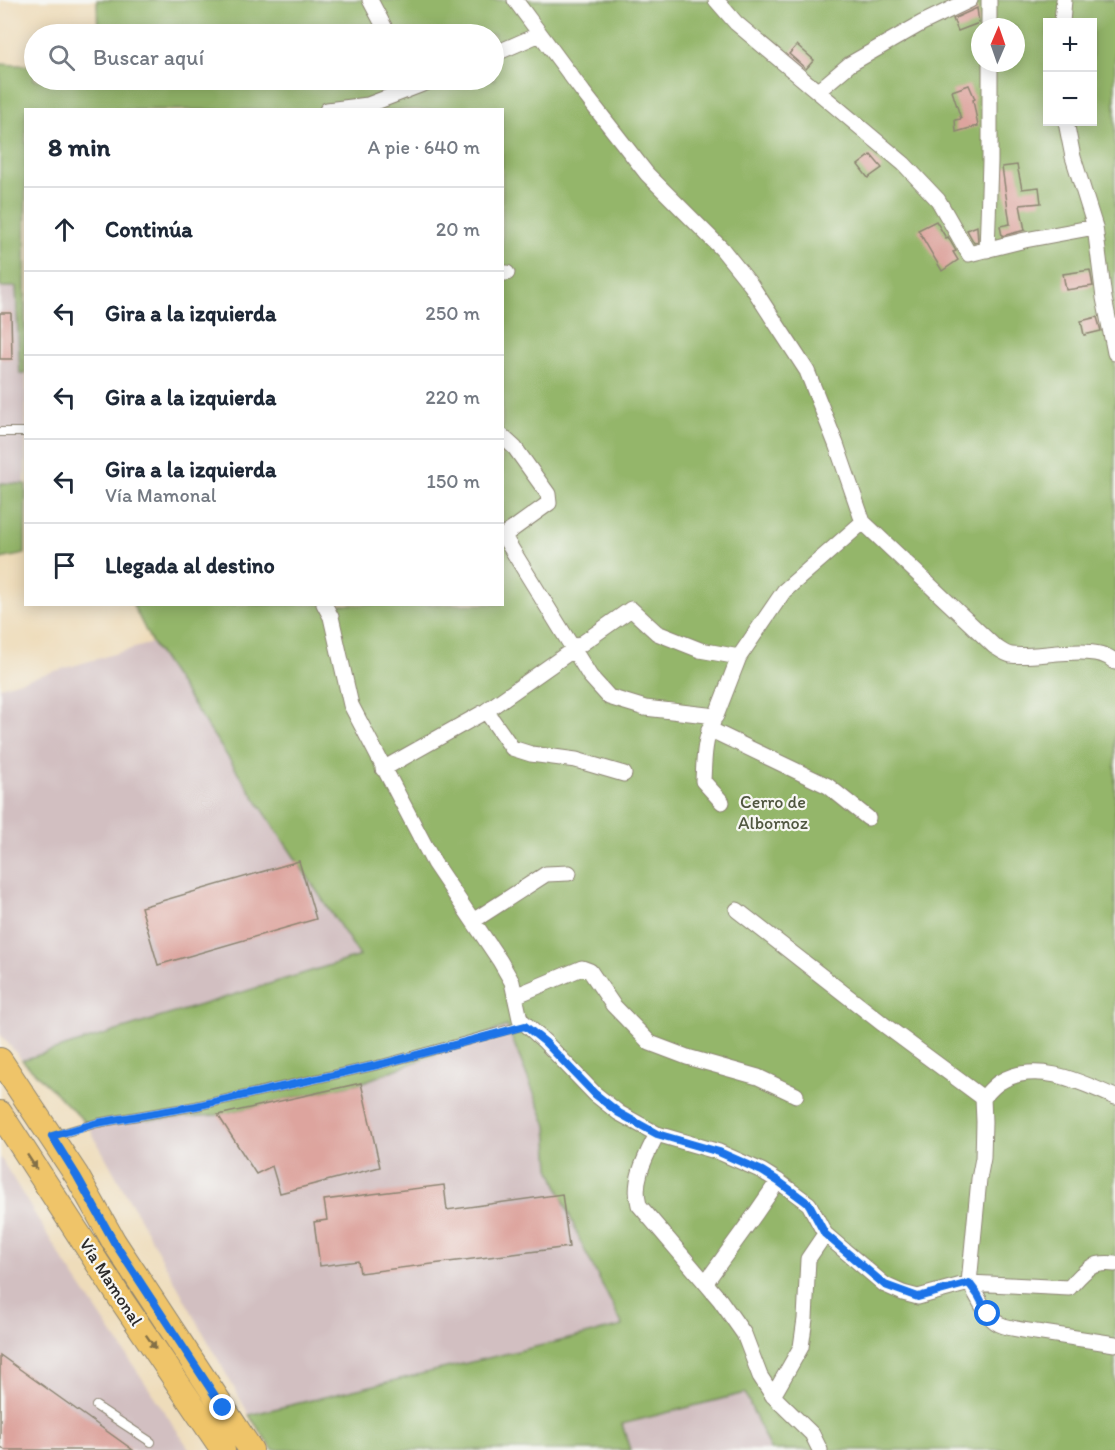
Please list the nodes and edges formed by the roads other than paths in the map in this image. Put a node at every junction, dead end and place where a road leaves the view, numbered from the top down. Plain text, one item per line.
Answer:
1 (370, 0) edge
2 (515, 0) edge
3 (716, 0) edge
4 (970, 0) edge
5 (989, 0) edge
6 (1064, 0) edge
7 (989, 18) edge
8 (1062, 18) edge
9 (383, 24) edge
10 (540, 34) junction
11 (504, 50) edge
12 (990, 72) edge
13 (397, 90) edge
14 (818, 91) junction
15 (343, 108) edge
16 (1067, 126) edge
17 (1095, 227) junction
18 (987, 250) junction
19 (1115, 353) edge
20 (0, 432) edge
21 (24, 432) edge
22 (504, 438) edge
23 (863, 522) junction
24 (326, 606) edge
25 (574, 650) junction
26 (739, 657) junction
27 (1115, 662) edge
28 (486, 711) junction
29 (712, 723) junction
30 (383, 769) junction
31 (624, 774) dead end
32 (722, 802) dead end
33 (868, 818) dead end
34 (569, 873) dead end
35 (736, 910) dead end
36 (473, 921) junction
37 (515, 996) junction
38 (525, 1026) junction
39 (0, 1060) edge
40 (796, 1095) dead end
41 (1115, 1097) edge
42 (983, 1098) junction
43 (0, 1113) edge
44 (657, 1134) junction
45 (52, 1136) junction
46 (778, 1181) junction
47 (825, 1234) junction
48 (1115, 1264) edge
49 (706, 1282) junction
50 (969, 1283) junction
51 (1115, 1344) edge
52 (773, 1396) junction
53 (96, 1406) dead end
54 (151, 1442) dead end
55 (224, 1450) edge
56 (251, 1450) edge
57 (820, 1450) edge

1 - 9 street
2 - 10 street
3 - 14 street
4 - 14 street
5 - 7 street
6 - 8 street
10 - 11 street
10 - 23 street
12 - 18 street
13 - 15 street
14 - 18 street
16 - 17 street
17 - 18 street
17 - 19 street
20 - 21 lane
22 - 25 street
23 - 26 street
23 - 27 street
24 - 30 street
25 - 26 street
25 - 28 street
25 - 29 street
26 - 29 street
28 - 30 street
28 - 31 street
29 - 32 street
29 - 33 street
30 - 36 street
34 - 36 street
35 - 42 street
36 - 37 street
37 - 38 street
37 - 40 street
38 - 44 street
38 - 45 lane
39 - 45 main road, Vía Mamonal
41 - 42 street
42 - 50 street
43 -> 55 main road, Vía Mamonal
44 - 46 street
44 - 49 street
45 - 56 main road, Vía Mamonal
46 - 47 street
46 - 49 street
47 - 50 street
47 - 52 street
48 - 50 street
49 - 52 street
50 - 51 street
52 - 57 street
53 - 54 lane

